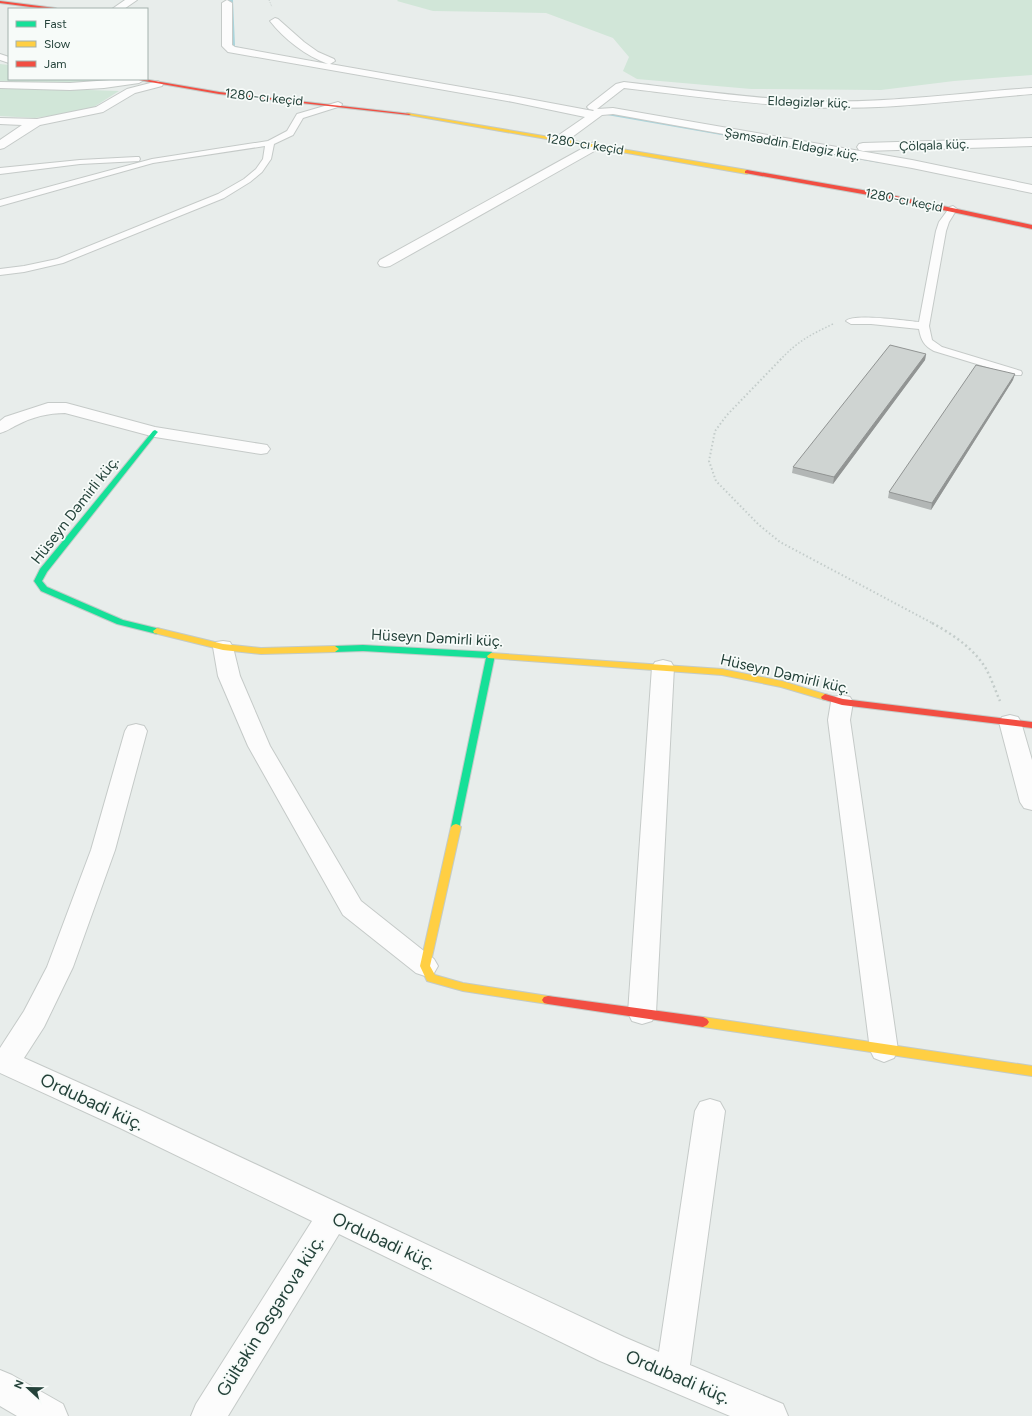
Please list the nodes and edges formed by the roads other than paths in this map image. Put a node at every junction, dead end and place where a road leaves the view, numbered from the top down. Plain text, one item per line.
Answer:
1 (132, 0) edge
2 (0, 2) edge
3 (227, 3) dead end
4 (47, 8) edge
5 (120, 8) edge
6 (275, 21) dead end
7 (137, 80) edge
8 (158, 84) junction
9 (0, 85) edge
10 (1032, 91) edge
11 (338, 104) junction
12 (597, 111) junction
13 (0, 120) edge
14 (37, 122) junction
15 (5, 138) edge
16 (560, 140) junction
17 (1032, 142) edge
18 (270, 144) junction
19 (0, 145) edge
20 (594, 146) junction
21 (837, 152) junction
22 (170, 158) junction
23 (0, 171) edge
24 (1032, 189) edge
25 (0, 202) edge
26 (952, 209) junction
27 (1032, 227) edge
28 (385, 263) dead end
29 (0, 272) edge
30 (851, 321) road end
31 (924, 326) junction
32 (1017, 373) dead end
33 (0, 428) edge
34 (155, 432) junction
35 (261, 449) dead end
36 (223, 647) junction
37 (492, 655) junction
38 (663, 667) junction
39 (842, 702) junction
40 (1010, 722) junction
41 (1032, 725) edge
42 (136, 731) dead end
43 (1032, 802) edge
44 (425, 966) junction
45 (642, 1014) junction
46 (884, 1050) junction
47 (3, 1061) edge
48 (1032, 1071) edge
49 (710, 1111) dead end
50 (332, 1217) junction
51 (672, 1375) junction
52 (0, 1387) edge
53 (51, 1416) edge
54 (208, 1416) edge
55 (771, 1416) edge

1 - 5 street
2 - 4 street
3 - 12 street
6 - 12 street
7 - 8 street, 1280-cı keçid
7 - 9 street
8 - 11 street, 1280-cı keçid
8 - 14 street
10 - 12 street, Eldəgizlər küç.
11 - 16 street, 1280-cı keçid
11 - 18 lane
12 - 16 street
12 - 21 street, Şəmsəddin Eldəgiz küç.
13 - 14 street
14 - 15 street
15 - 19 street
16 - 20 street, 1280-cı keçid
17 - 21 street, Çölqala küç.
18 - 22 lane
18 - 29 lane
20 - 26 street, 1280-cı keçid
20 - 28 street
21 - 24 street, Şəmsəddin Eldəgiz küç.
22 - 23 lane
22 - 25 lane
26 - 27 street, 1280-cı keçid
26 - 31 lane
30 - 31 lane
31 - 32 lane
33 - 34 street
34 - 35 street
34 - 36 street, Hüseyn Dəmirli küç.
36 - 37 street, Hüseyn Dəmirli küç.
36 - 44 street
37 - 38 street, Hüseyn Dəmirli küç.
37 - 44 street
38 - 39 street, Hüseyn Dəmirli küç.
38 - 45 street
39 - 40 street, Hüseyn Dəmirli küç.
39 - 46 street
40 - 41 street, Hüseyn Dəmirli küç.
40 - 43 street
42 - 47 street
44 - 45 street
45 - 46 street
46 - 48 street
47 - 50 street, Ordubadi küç.
49 - 51 street
50 - 51 street, Ordubadi küç.
50 - 54 street, Gültəkin Əsgərova küç.
51 - 55 street, Ordubadi küç.
52 - 53 street

